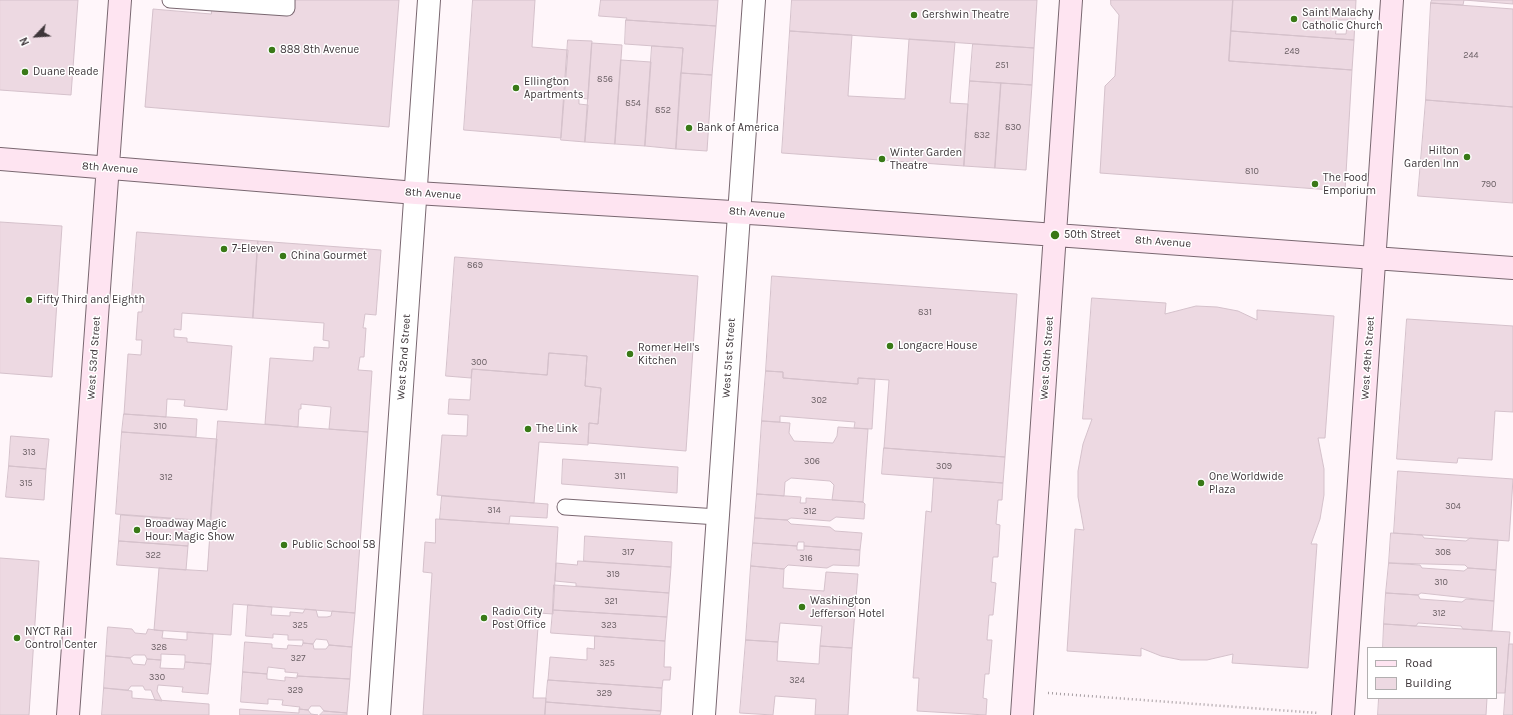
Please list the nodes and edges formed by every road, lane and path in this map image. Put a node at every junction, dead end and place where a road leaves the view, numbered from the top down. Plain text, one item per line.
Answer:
1 (120, 0) edge
2 (170, 0) edge
3 (287, 0) edge
4 (429, 0) edge
5 (754, 0) edge
6 (1071, 0) edge
7 (1392, 0) edge
8 (0, 159) edge
9 (108, 168) junction
10 (416, 193) junction
11 (739, 212) junction
12 (1055, 234) junction
13 (1374, 259) junction
14 (1513, 268) edge
15 (565, 507) dead end
16 (718, 517) junction
17 (1024, 691) junction
18 (1321, 714) dead end
19 (68, 715) edge
20 (379, 715) edge
21 (704, 715) edge
22 (1022, 715) edge
23 (1343, 715) edge

1 - 9 main road, West 53rd Street
2 - 3 lane
4 - 10 street, West 52nd Street
5 - 11 street, West 51st Street
6 - 12 main road, West 50th Street
7 - 13 main road, West 49th Street
8 - 9 main road, 8th Avenue
9 - 10 main road, 8th Avenue
9 - 19 main road, West 53rd Street
10 - 11 main road, 8th Avenue
10 - 20 street, West 52nd Street
11 - 12 main road, 8th Avenue
11 - 16 street, West 51st Street
12 - 13 main road, 8th Avenue
12 - 17 main road, West 50th Street
13 - 14 main road, 8th Avenue
13 - 23 main road, West 49th Street
15 - 16 lane
16 - 21 street, West 51st Street
17 - 18 path
17 - 22 main road, West 50th Street

